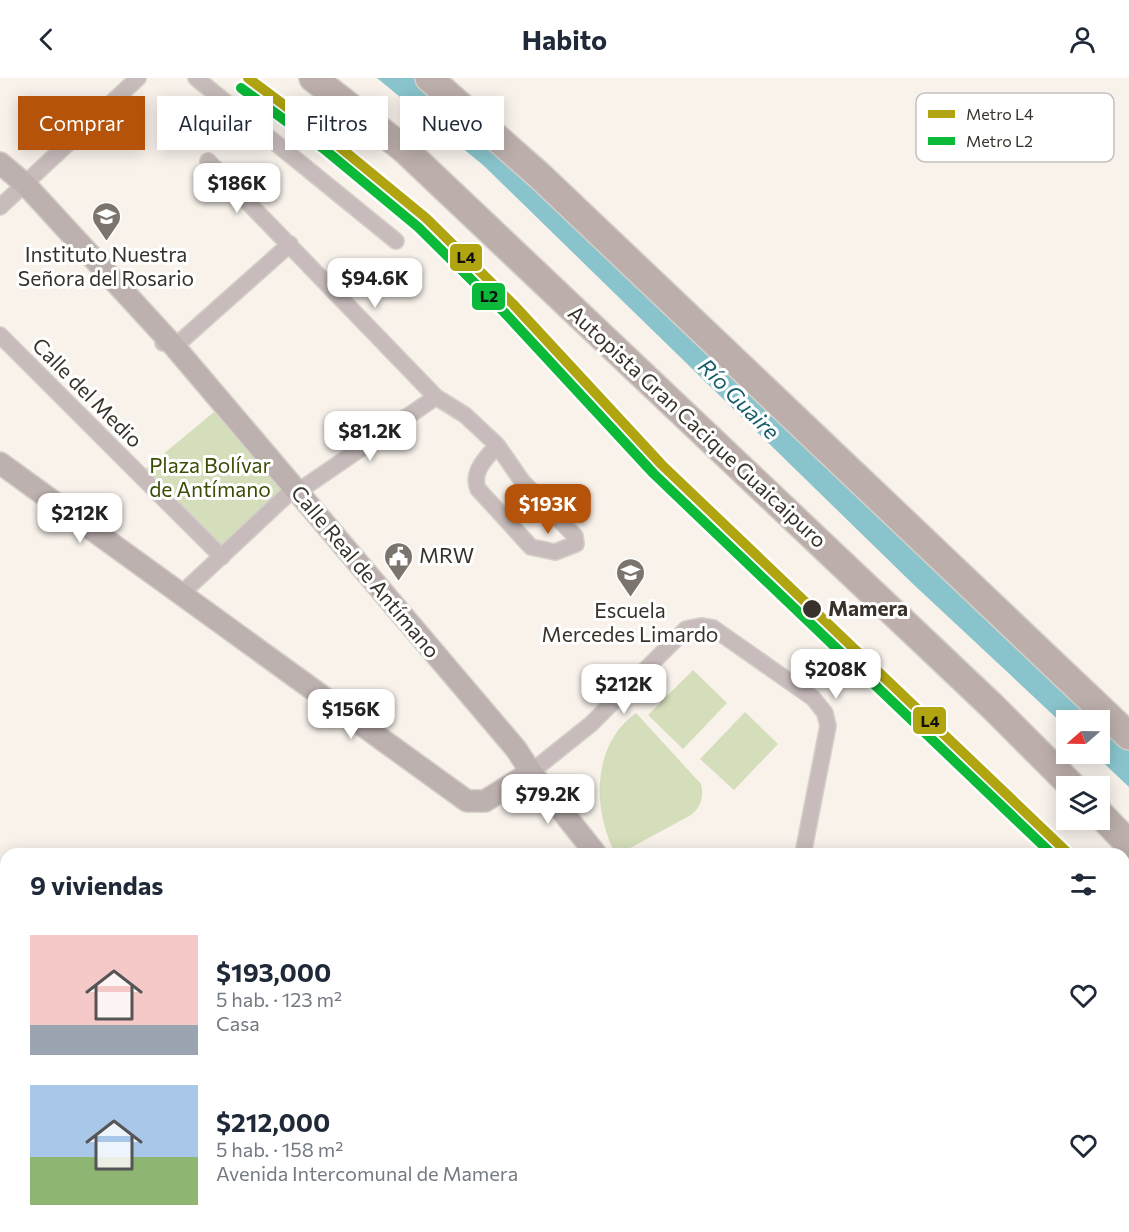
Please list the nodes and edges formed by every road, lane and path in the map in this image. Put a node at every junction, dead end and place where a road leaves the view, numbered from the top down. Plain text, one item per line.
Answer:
1 (138, 78) edge
2 (196, 78) edge
3 (313, 78) edge
4 (429, 78) edge
5 (208, 161) dead end
6 (0, 163) edge
7 (25, 184) junction
8 (0, 207) edge
9 (396, 241) dead end
10 (290, 244) junction
11 (0, 335) edge
12 (167, 344) junction
13 (436, 397) junction
14 (497, 445) junction
15 (0, 464) edge
16 (292, 493) junction
17 (222, 557) junction
18 (181, 594) junction
19 (1129, 736) edge
20 (531, 772) junction
21 (1062, 776) edge
22 (1110, 824) edge
23 (1129, 844) edge
24 (591, 848) edge
25 (804, 848) edge

1 - 7 street
2 - 9 street
3 - 21 highway, Autopista Gran Cacique Guaicaipuro
4 - 19 highway
5 - 10 street
6 - 7 street, Calle Real de Antímano
7 - 8 street
7 - 12 street, Calle Real de Antímano
10 - 12 street
10 - 13 street
11 - 17 street, Calle del Medio
12 - 16 street, Calle Real de Antímano
13 - 14 street
13 - 16 street
14 - 14 street
15 - 18 street
16 - 17 street
16 - 20 street, Calle Real de Antímano
17 - 18 street
18 - 20 street
20 - 24 street, Calle Real de Antímano
20 - 25 street
22 - 23 highway

